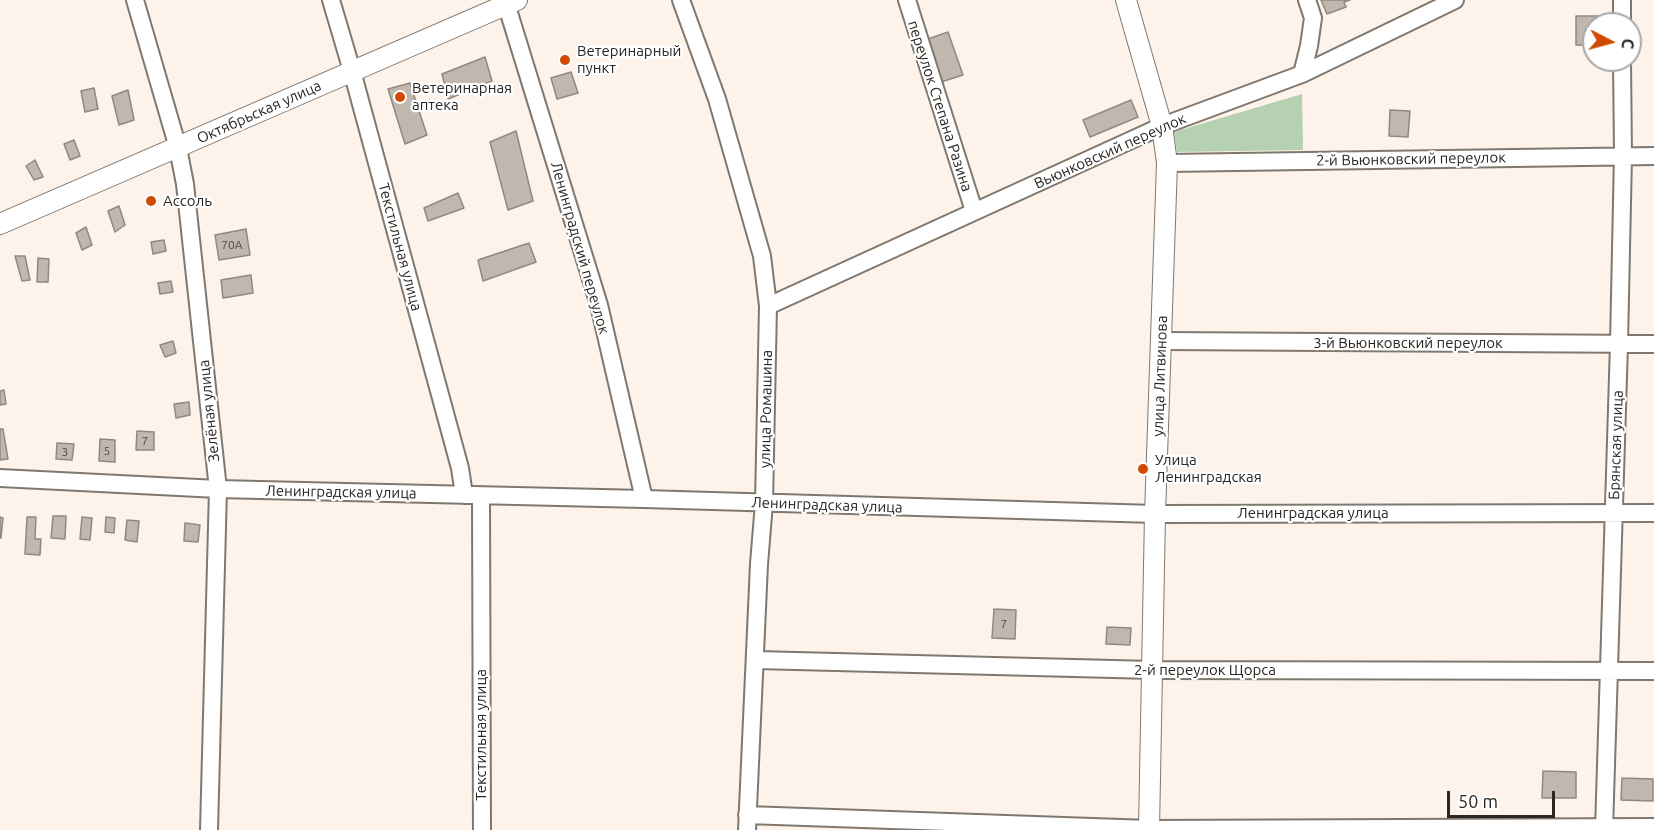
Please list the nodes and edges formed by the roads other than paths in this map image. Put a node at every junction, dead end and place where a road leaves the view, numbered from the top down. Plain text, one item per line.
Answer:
1 (135, 0) edge
2 (331, 0) edge
3 (681, 0) edge
4 (907, 0) edge
5 (1126, 0) edge
6 (1307, 0) edge
7 (1455, 0) edge
8 (509, 2) edge
9 (352, 71) junction
10 (1622, 72) edge
11 (1302, 74) junction
12 (1161, 126) junction
13 (178, 148) junction
14 (1623, 155) junction
15 (1654, 156) edge
16 (1167, 163) junction
17 (974, 211) junction
18 (0, 224) edge
19 (768, 306) junction
20 (1162, 341) junction
21 (1619, 344) junction
22 (1654, 344) edge
23 (0, 478) edge
24 (218, 489) junction
25 (472, 495) junction
26 (644, 499) junction
27 (764, 503) junction
28 (1614, 513) junction
29 (1654, 513) edge
30 (1155, 514) junction
31 (756, 660) junction
32 (1153, 670) junction
33 (1609, 670) junction
34 (1654, 671) edge
35 (747, 823) edge
36 (1654, 826) edge
37 (1604, 828) edge
38 (1149, 829) edge
39 (209, 830) edge
40 (482, 830) edge

1 - 13 street, Зелёная улица
2 - 9 street, Текстильная улица
3 - 19 street, улица Ромашина
4 - 17 street, переулок Степана Разина
5 - 12 main road, улица Литвинова
6 - 11 street
7 - 11 street, Вьюнковский переулок
8 - 9 main road, Октябрьская улица
8 - 26 street, Ленинградский переулок
9 - 13 main road, Октябрьская улица
9 - 25 street, Текстильная улица
10 - 14 street, Брянская улица
11 - 12 street, Вьюнковский переулок
12 - 16 main road, улица Литвинова
12 - 17 street, Вьюнковский переулок
13 - 18 main road, Октябрьская улица
13 - 24 street, Зелёная улица
14 - 15 street, 2-й Вьюнковский переулок
14 - 16 street, 2-й Вьюнковский переулок
14 - 21 street, Брянская улица
16 - 20 main road, улица Литвинова
17 - 19 street, Вьюнковский переулок
19 - 27 street, улица Ромашина
20 - 21 street, 3-й Вьюнковский переулок
20 - 30 main road, улица Литвинова
21 - 22 street, 3-й Вьюнковский переулок
21 - 28 street, Брянская улица
23 - 24 street, Ленинградская улица
24 - 25 street, Ленинградская улица
24 - 39 street, Зелёная улица
25 - 26 street, Ленинградская улица
25 - 40 street, Текстильная улица
26 - 27 street, Ленинградская улица
27 - 30 street, Ленинградская улица
27 - 31 street, улица Ромашина
28 - 29 street, Ленинградская улица
28 - 30 street, Ленинградская улица
28 - 33 street, Брянская улица
30 - 32 main road, улица Литвинова
31 - 32 street, 2-й переулок Щорса
31 - 35 street, улица Ромашина
32 - 33 street, 2-й переулок Щорса
32 - 38 main road, улица Литвинова
33 - 34 street, 2-й переулок Щорса
33 - 37 street, Брянская улица
35 - 38 street
36 - 37 street
37 - 38 street

